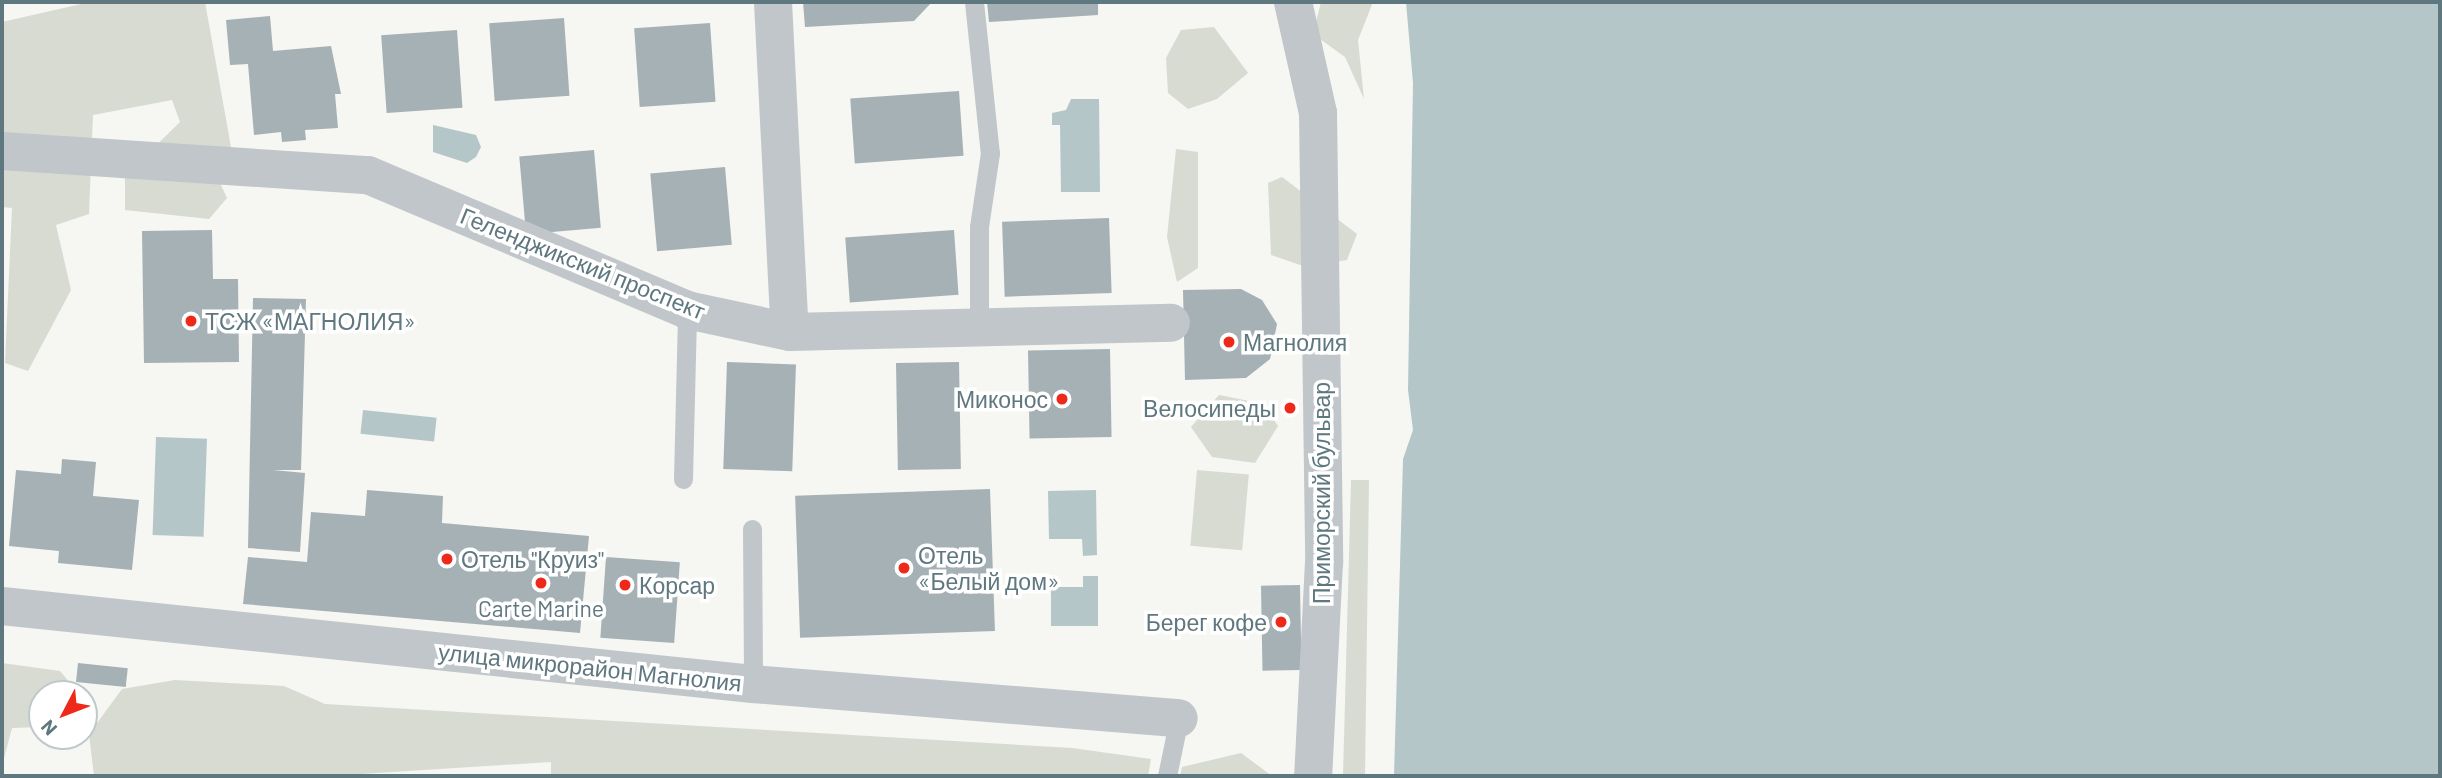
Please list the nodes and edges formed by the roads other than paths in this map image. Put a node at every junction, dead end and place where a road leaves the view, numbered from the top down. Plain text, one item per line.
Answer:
1 (773, 2) edge
2 (974, 2) edge
3 (1293, 2) edge
4 (2, 151) edge
5 (687, 310) junction
6 (1171, 323) dead end
7 (979, 328) junction
8 (790, 332) junction
9 (683, 479) dead end
10 (752, 529) dead end
11 (2, 606) edge
12 (753, 684) junction
13 (1179, 718) joint
14 (1167, 776) edge
15 (1313, 776) edge

1 - 8 street
2 - 7 lane
3 - 15 street, Приморский бульвар
4 - 5 street, Геленджикский проспект
5 - 8 street, Геленджикский проспект
5 - 9 lane
6 - 7 street, Геленджикский проспект
7 - 8 street, Геленджикский проспект
10 - 12 lane
11 - 12 street, улица микрорайон Магнолия
12 - 13 street, улица микрорайон Магнолия
13 - 14 lane

